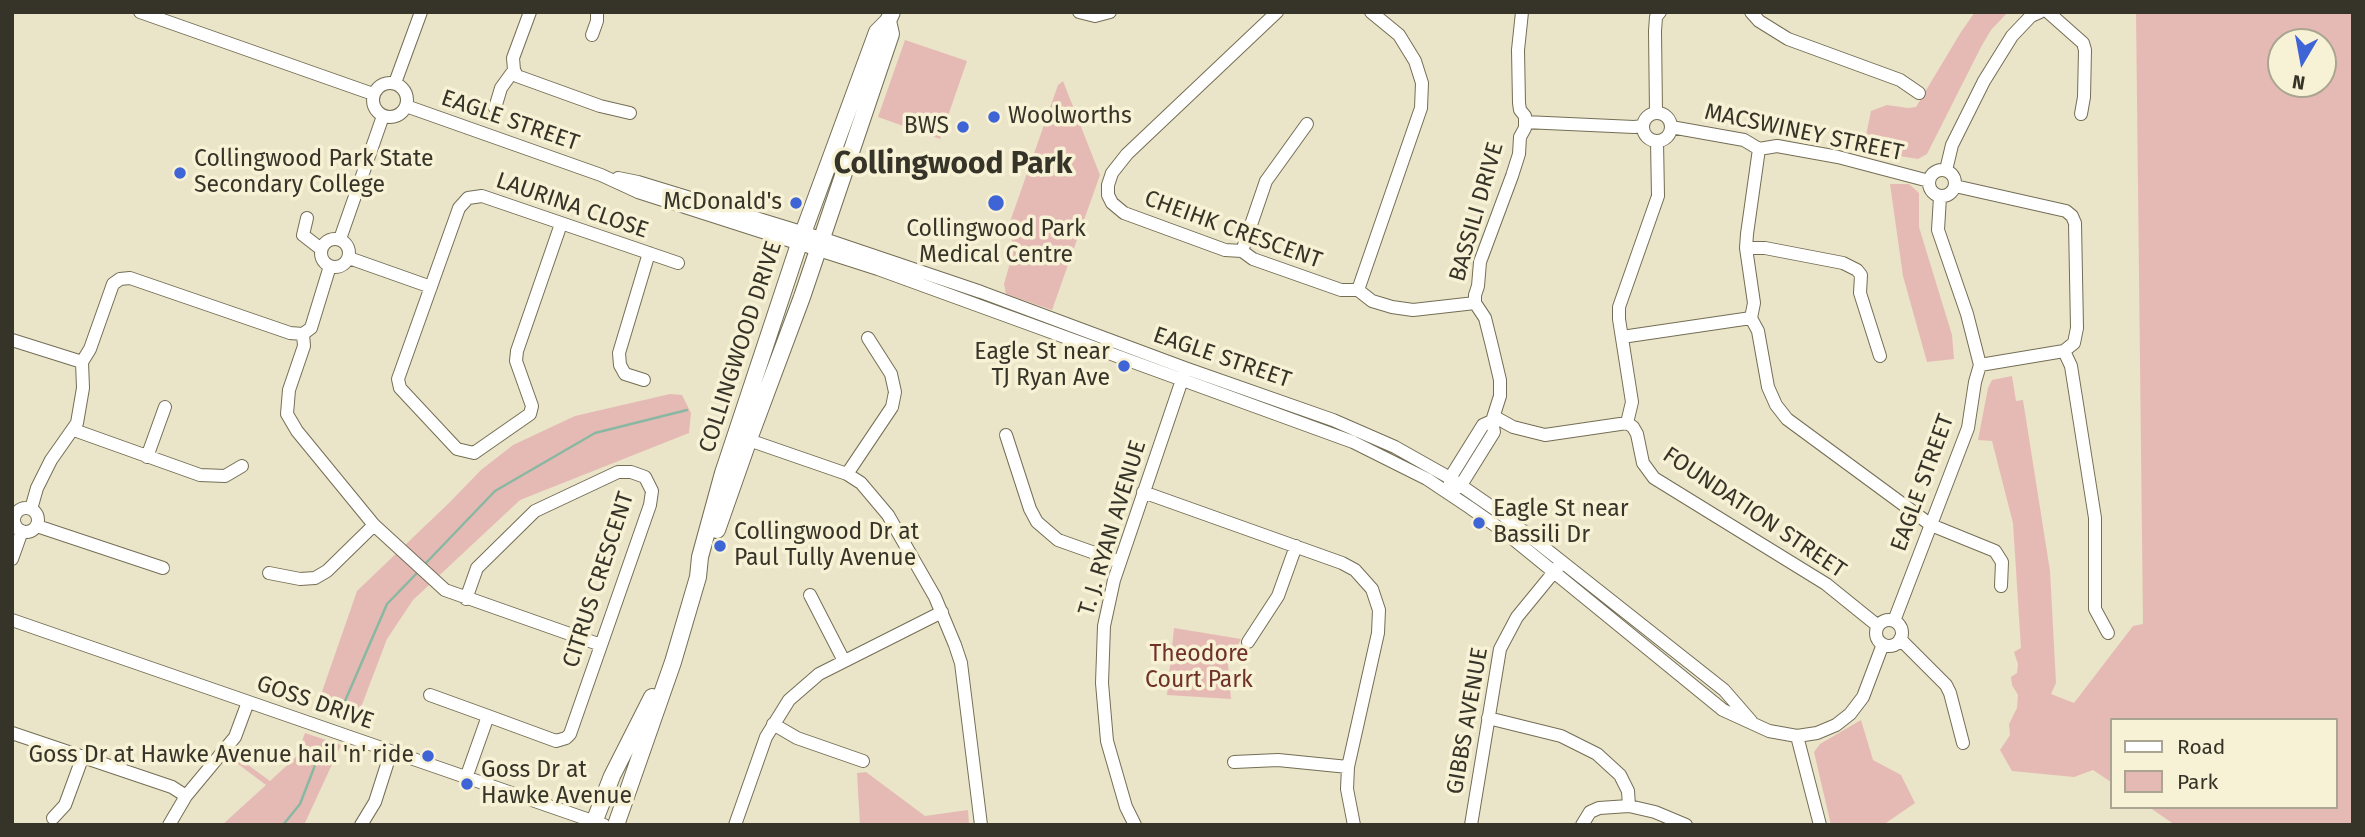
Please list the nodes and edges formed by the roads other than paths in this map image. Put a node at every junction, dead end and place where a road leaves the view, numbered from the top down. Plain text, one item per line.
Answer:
1 (139, 12) edge
2 (421, 12) edge
3 (530, 12) edge
4 (597, 12) edge
5 (1079, 12) edge
6 (1110, 12) edge
7 (1277, 12) edge
8 (1371, 12) edge
9 (1522, 12) edge
10 (1660, 12) edge
11 (1751, 12) edge
12 (2040, 12) edge
13 (2048, 12) edge
14 (890, 17) edge
15 (592, 35) dead end
16 (514, 70) junction
17 (395, 83) junction
18 (1919, 93) dead end
19 (373, 94) junction
20 (406, 106) junction
21 (495, 108) dead end
22 (629, 113) dead end
23 (1656, 113) junction
24 (2081, 114) dead end
25 (383, 116) junction
26 (1525, 122) junction
27 (1307, 124) dead end
28 (1643, 126) junction
29 (1671, 127) junction
30 (1657, 141) junction
31 (1759, 149) junction
32 (1946, 170) junction
33 (1929, 181) junction
34 (1955, 186) junction
35 (1940, 197) junction
36 (307, 218) dead end
37 (561, 224) junction
38 (340, 239) junction
39 (801, 239) junction
40 (819, 243) junction
41 (1746, 248) junction
42 (321, 249) junction
43 (1242, 251) junction
44 (649, 253) junction
45 (349, 258) junction
46 (678, 263) dead end
47 (330, 266) junction
48 (431, 287) junction
49 (1359, 290) junction
50 (1475, 303) junction
51 (1751, 318) junction
52 (303, 334) junction
53 (1622, 337) junction
54 (868, 338) dead end
55 (12, 340) edge
56 (2064, 351) junction
57 (1880, 356) dead end
58 (82, 362) junction
59 (1980, 365) junction
60 (1183, 374) junction
61 (644, 380) dead end
62 (165, 407) dead end
63 (1493, 419) junction
64 (1627, 423) junction
65 (74, 430) junction
66 (1006, 435) dead end
67 (742, 437) junction
68 (147, 457) junction
69 (242, 466) dead end
70 (847, 474) junction
71 (1456, 482) junction
72 (1143, 492) junction
73 (1449, 493) junction
74 (31, 509) junction
75 (14, 516) edge
76 (374, 525) junction
77 (1931, 525) junction
78 (37, 526) junction
79 (22, 531) junction
80 (1296, 547) junction
81 (12, 559) edge
82 (1562, 561) junction
83 (1120, 562) junction
84 (163, 568) dead end
85 (1554, 572) junction
86 (269, 573) dead end
87 (2001, 586) dead end
88 (810, 595) dead end
89 (466, 599) junction
90 (942, 612) junction
91 (12, 620) edge
92 (1894, 621) junction
93 (1878, 626) junction
94 (2108, 634) dead end
95 (1900, 639) junction
96 (1248, 642) dead end
97 (1883, 644) junction
98 (601, 645) junction
99 (844, 661) junction
100 (673, 662) junction
101 (430, 695) dead end
102 (248, 702) junction
103 (488, 716) junction
104 (1488, 718) junction
105 (773, 724) junction
106 (1753, 724) junction
107 (12, 733) edge
108 (1797, 736) junction
109 (1963, 743) dead end
110 (391, 752) junction
111 (83, 756) junction
112 (863, 761) dead end
113 (1234, 762) dead end
114 (1348, 767) junction
115 (466, 778) junction
116 (186, 796) junction
117 (1629, 806) junction
118 (53, 818) dead end
119 (597, 824) edge
120 (169, 825) edge
121 (361, 825) edge
122 (616, 825) edge
123 (735, 825) edge
124 (981, 825) edge
125 (1135, 825) edge
126 (1354, 825) edge
127 (1471, 825) edge
128 (1582, 825) edge
129 (1686, 825) edge
130 (1820, 825) edge

1 - 19 street
2 - 17 street
3 - 16 street
4 - 15 street
5 - 6 street
7 - 43 street, CHEIHK CRESCENT
8 - 49 street
9 - 26 street, BASSILI DRIVE
10 - 23 street
11 - 18 street
12 - 32 street
13 - 24 street
14 - 39 main road, COLLINGWOOD DRIVE
14 - 40 main road, COLLINGWOOD DRIVE
16 - 21 street
16 - 22 street
17 - 19 street
17 - 20 street
19 - 25 street
20 - 25 street
20 - 39 street, EAGLE STREET
23 - 28 street
23 - 29 street
25 - 38 street
26 - 28 street
26 - 50 street, BASSILI DRIVE
27 - 43 street
28 - 30 street
29 - 30 street
29 - 31 street, MACSWINEY STREET
30 - 53 street
31 - 33 street, MACSWINEY STREET
31 - 41 street
32 - 33 street
32 - 34 street
33 - 35 street
34 - 35 street
34 - 56 street
35 - 59 street, EAGLE STREET
36 - 42 street
37 - 44 street, LAURINA CLOSE
37 - 48 street, LAURINA CLOSE
37 - 48 street
38 - 42 street
38 - 45 street
39 - 40 street, EAGLE STREET
39 - 67 main road, COLLINGWOOD DRIVE
40 - 60 street, EAGLE STREET
40 - 67 main road, COLLINGWOOD DRIVE
41 - 51 street
41 - 57 street
42 - 47 street
43 - 49 street, CHEIHK CRESCENT
44 - 46 street, LAURINA CLOSE
44 - 61 street
45 - 47 street
45 - 48 street
47 - 52 street
49 - 50 street, CHEIHK CRESCENT
50 - 63 street, BASSILI DRIVE
51 - 53 street
51 - 77 street
52 - 58 street
52 - 76 street
53 - 64 street
54 - 70 street
55 - 58 street
56 - 59 street
56 - 94 street
58 - 65 street
59 - 77 street, EAGLE STREET
60 - 71 street, EAGLE STREET
60 - 72 street, T. J. RYAN AVENUE
60 - 73 street, EAGLE STREET
62 - 68 street
63 - 64 street
63 - 71 street, BASSILI DRIVE
64 - 93 street, FOUNDATION STREET
65 - 68 street
65 - 74 street
66 - 83 street
67 - 70 street
67 - 100 main road, COLLINGWOOD DRIVE
68 - 69 street
70 - 90 street
71 - 73 street, BASSILI DRIVE
71 - 82 street, EAGLE STREET
72 - 80 street
72 - 83 street, T. J. RYAN AVENUE
73 - 85 street, EAGLE STREET
74 - 75 street
74 - 78 street
75 - 79 street
76 - 86 street
76 - 89 street
77 - 87 street
77 - 92 street, EAGLE STREET
78 - 79 street
78 - 84 street
79 - 81 street
80 - 96 street
80 - 114 street
82 - 85 street, GIBBS AVENUE
82 - 106 street, EAGLE STREET
83 - 125 street, T. J. RYAN AVENUE
85 - 104 street, GIBBS AVENUE
85 - 106 street, EAGLE STREET
88 - 99 street
89 - 98 street
89 - 98 street, CITRUS CRESCENT
90 - 99 street
90 - 124 street
91 - 102 street, GOSS DRIVE
92 - 93 street
92 - 95 street
93 - 97 street
95 - 97 street
95 - 109 street
97 - 108 street, EAGLE STREET
98 - 103 street, CITRUS CRESCENT
99 - 105 street
100 - 119 main road, COLLINGWOOD DRIVE
100 - 122 main road, COLLINGWOOD DRIVE
101 - 103 street
102 - 110 street, GOSS DRIVE
102 - 116 street
103 - 115 street
104 - 117 street
104 - 127 street, GIBBS AVENUE
105 - 112 street
105 - 123 street
106 - 108 street, EAGLE STREET
107 - 111 street
108 - 130 street
110 - 115 street, GOSS DRIVE
110 - 121 street
111 - 116 street
111 - 118 street
113 - 114 street
114 - 126 street
115 - 119 street, GOSS DRIVE
116 - 120 street
117 - 128 street
117 - 129 street

